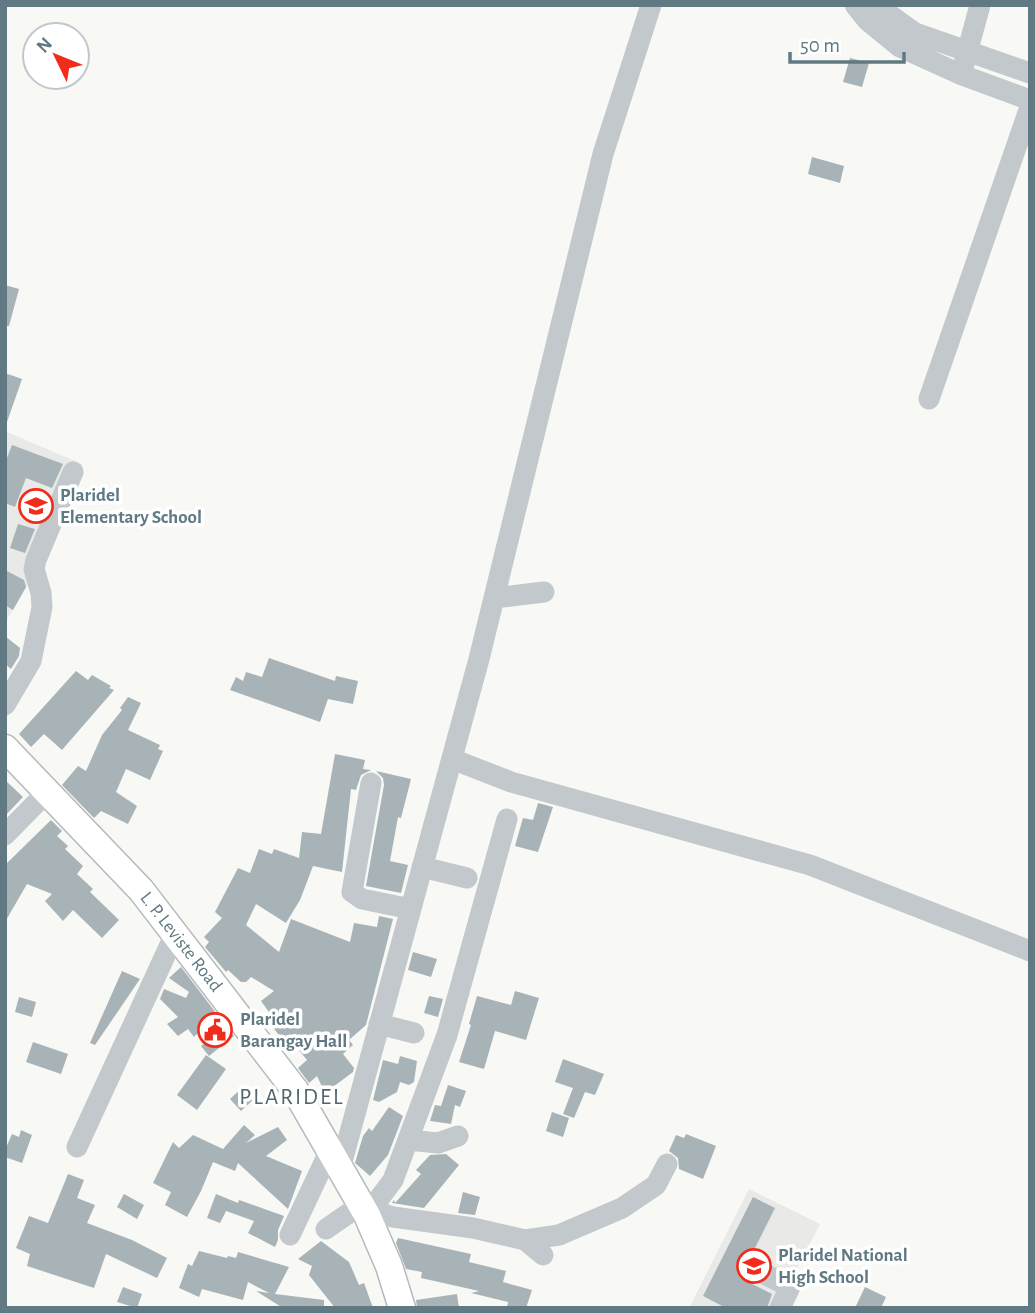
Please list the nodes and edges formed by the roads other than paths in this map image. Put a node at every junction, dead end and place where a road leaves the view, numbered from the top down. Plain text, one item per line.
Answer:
1 (651, 5) edge
2 (855, 5) edge
3 (876, 5) edge
4 (980, 5) edge
5 (967, 52) junction
6 (1030, 73) edge
7 (962, 75) junction
8 (1030, 100) edge
9 (1030, 107) edge
10 (929, 398) dead end
11 (73, 472) dead end
12 (544, 592) dead end
13 (494, 598) junction
14 (5, 705) edge
15 (5, 748) edge
16 (452, 759) junction
17 (371, 783) dead end
18 (47, 792) junction
19 (507, 819) dead end
20 (5, 835) edge
21 (422, 867) junction
22 (467, 878) dead end
23 (411, 909) junction
24 (175, 934) junction
25 (1030, 951) edge
26 (379, 1024) junction
27 (414, 1033) dead end
28 (458, 1136) dead end
29 (408, 1140) junction
30 (77, 1147) dead end
31 (335, 1160) junction
32 (667, 1164) dead end
33 (367, 1210) junction
34 (326, 1229) dead end
35 (290, 1235) dead end
36 (524, 1240) junction
37 (543, 1255) dead end
38 (757, 1270) dead end
39 (402, 1308) edge
40 (780, 1308) edge

1 - 13 street
2 - 7 street
3 - 5 street
4 - 5 street
5 - 6 street
5 - 7 street
7 - 8 street
9 - 10 street
11 - 14 street
12 - 13 street
13 - 16 street
15 - 18 main road, L. P. Leviste Road
16 - 21 street
16 - 25 street
17 - 23 street
18 - 20 street
18 - 24 main road, L. P. Leviste Road
19 - 29 street
21 - 22 street
21 - 23 street
23 - 26 street
24 - 30 street
24 - 31 main road, L. P. Leviste Road
26 - 27 street
26 - 31 street
28 - 29 street
29 - 33 street
31 - 33 main road, L. P. Leviste Road
31 - 35 street
32 - 36 street
33 - 34 street
33 - 36 street
33 - 39 main road, L. P. Leviste Road
36 - 37 street
38 - 40 street

